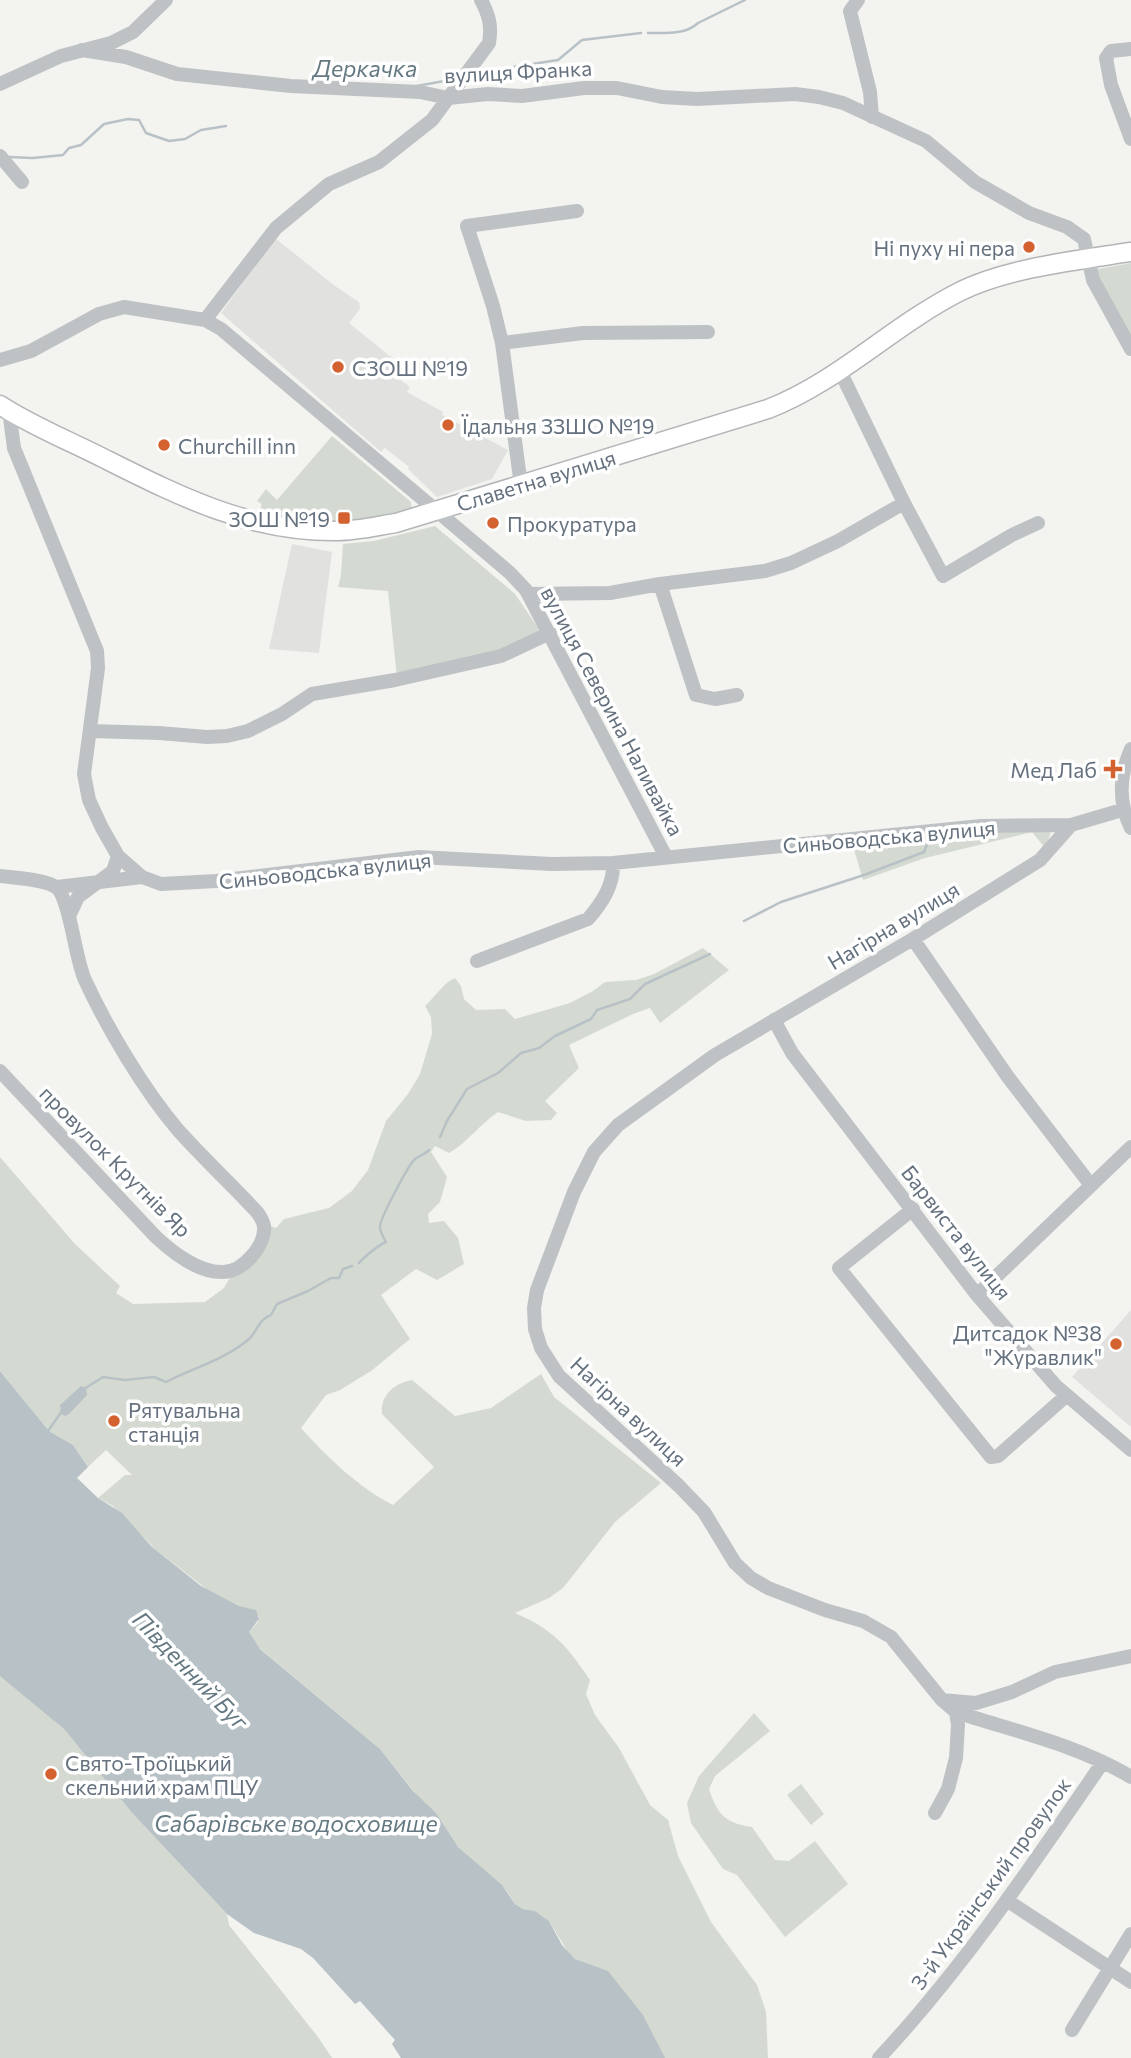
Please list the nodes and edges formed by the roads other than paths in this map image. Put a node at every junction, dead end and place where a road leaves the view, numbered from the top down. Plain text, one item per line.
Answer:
1 (166, 0) edge
2 (481, 0) edge
3 (854, 6) edge
4 (1131, 49) edge
5 (82, 50) junction
6 (0, 84) edge
7 (449, 98) junction
8 (872, 117) junction
9 (1131, 139) edge
10 (0, 156) edge
11 (22, 182) dead end
12 (577, 211) dead end
13 (1131, 252) edge
14 (1088, 258) junction
15 (205, 320) junction
16 (708, 332) dead end
17 (502, 343) junction
18 (1131, 349) edge
19 (0, 360) edge
20 (840, 371) junction
21 (4, 407) edge
22 (521, 486) junction
23 (904, 503) junction
24 (436, 509) junction
25 (1038, 523) dead end
26 (660, 584) junction
27 (529, 594) junction
28 (550, 633) junction
29 (737, 695) dead end
30 (90, 731) junction
31 (1131, 750) edge
32 (1122, 810) junction
33 (1072, 825) junction
34 (1131, 828) edge
35 (118, 856) junction
36 (666, 857) junction
37 (613, 863) junction
38 (0, 876) edge
39 (142, 877) junction
40 (95, 884) junction
41 (57, 887) junction
42 (69, 916) junction
43 (913, 939) junction
44 (477, 961) dead end
45 (774, 1020) junction
46 (0, 1072) edge
47 (1131, 1147) edge
48 (1090, 1184) junction
49 (913, 1209) junction
50 (977, 1295) junction
51 (1066, 1396) junction
52 (1131, 1450) edge
53 (1131, 1656) edge
54 (942, 1700) junction
55 (956, 1712) junction
56 (1103, 1762) junction
57 (1131, 1777) edge
58 (935, 1813) dead end
59 (1008, 1901) junction
60 (1131, 1934) edge
61 (1109, 1967) junction
62 (1131, 1982) edge
63 (1072, 2030) dead end
64 (879, 2058) edge

1 - 5 street
2 - 7 street
3 - 8 street
4 - 9 street
5 - 6 street
5 - 7 street, вулиця Франка
7 - 8 street, вулиця Франка
7 - 15 street
8 - 14 street, вулиця Франка
10 - 11 street
12 - 17 street
13 - 14 main road, Славетна вулиця
14 - 18 street, вулиця Франка
14 - 20 main road, Славетна вулиця
15 - 19 street, вулиця Северина Наливайка
15 - 24 street, вулиця Северина Наливайка
16 - 17 street
17 - 22 street
20 - 22 main road, Славетна вулиця
20 - 23 street
21 - 24 main road, Славетна вулиця
21 - 30 street
22 - 24 main road, Славетна вулиця
23 - 25 street
23 - 26 street
24 - 27 street, вулиця Северина Наливайка
26 - 27 street
26 - 29 street
27 - 28 street, вулиця Северина Наливайка
28 - 30 street
28 - 36 street, вулиця Северина Наливайка
30 - 35 street
31 - 32 street
32 - 33 street, Синьоводська вулиця
32 - 34 street
33 - 36 street, Синьоводська вулиця
33 - 43 street, Нагірна вулиця
35 - 39 street
35 - 40 street
36 - 37 street, Синьоводська вулиця
37 - 39 street, Синьоводська вулиця
37 - 44 street
38 - 41 street
39 - 40 street
40 - 41 street
40 - 42 street
41 - 42 street
42 - 46 street, провулок Крутнів Яр
43 - 45 street, Нагірна вулиця
43 - 48 street
45 - 49 street, Барвиста вулиця
45 - 54 street, Нагірна вулиця
47 - 48 street
48 - 50 street
49 - 50 street, Барвиста вулиця
49 - 51 street
50 - 51 street, Барвиста вулиця
51 - 52 street, Барвиста вулиця
53 - 54 street
54 - 55 street, Нагірна вулиця
55 - 56 street
55 - 58 street
56 - 57 street
56 - 59 street, 3-й Український провулок
59 - 61 street
59 - 64 street, 3-й Український провулок
60 - 61 street
61 - 62 street
61 - 63 street

